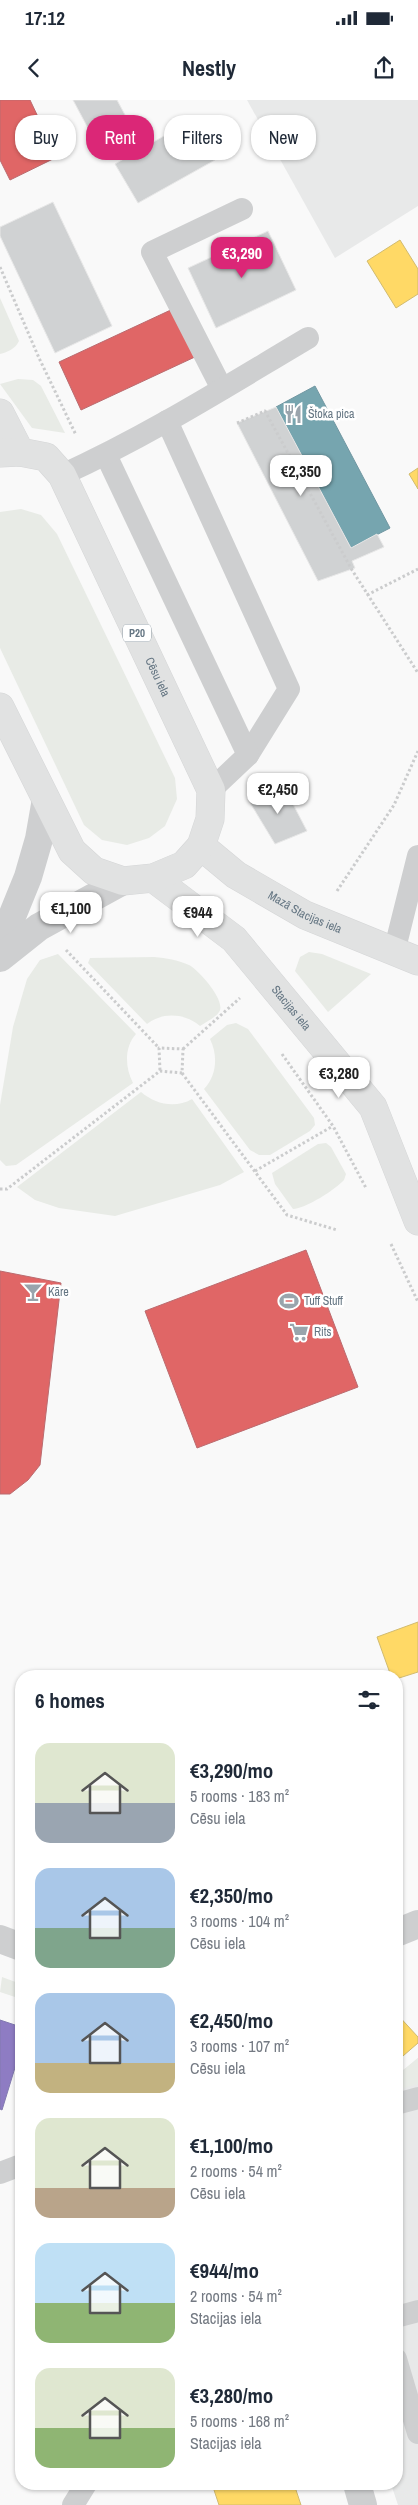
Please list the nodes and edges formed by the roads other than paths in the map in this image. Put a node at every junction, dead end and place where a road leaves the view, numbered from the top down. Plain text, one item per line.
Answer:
1 (242, 209) dead end
2 (308, 338) dead end
3 (222, 389) junction
4 (0, 413) edge
5 (167, 421) junction
6 (10, 452) edge
7 (106, 455) junction
8 (62, 475) junction
9 (0, 706) edge
10 (248, 755) junction
11 (211, 790) junction
12 (46, 799) junction
13 (201, 846) junction
14 (418, 856) edge
15 (153, 878) junction
16 (123, 881) junction
17 (0, 946) edge
18 (406, 956) edge
19 (0, 958) edge
20 (418, 1221) edge
21 (418, 1924) edge
22 (403, 1930) edge
23 (0, 1939) edge
24 (15, 1945) edge
25 (418, 2098) edge
26 (403, 2102) edge
27 (15, 2167) edge
28 (0, 2173) edge
29 (418, 2311) edge
30 (403, 2315) edge
31 (403, 2383) edge
32 (418, 2433) edge
33 (82, 2490) edge
34 (358, 2490) edge
35 (73, 2505) edge
36 (363, 2505) edge

1 - 3 lane
2 - 3 lane
3 - 5 lane
4 - 6 main road, Cēsu iela / P20
5 - 7 lane
5 - 10 lane
6 - 8 main road, Cēsu iela / P20
7 - 8 lane
7 - 10 lane
8 - 11 main road, Cēsu iela / P20
9 - 12 main road, Cēsu iela
10 - 11 lane
11 - 13 main road, Cēsu iela / P20
12 - 16 main road, Cēsu iela
12 - 17 street
13 - 15 main road, Cēsu iela
13 - 18 main road, Mazā Stacijas iela
14 - 18 lane
15 - 16 main road, Cēsu iela
15 - 20 main road, Stacijas iela
16 - 19 street, Cēsu iela
21 - 22 street
23 - 24 street
25 - 26 lane
27 - 28 lane
29 - 30 lane
31 - 32 lane
33 - 35 lane
34 - 36 street

